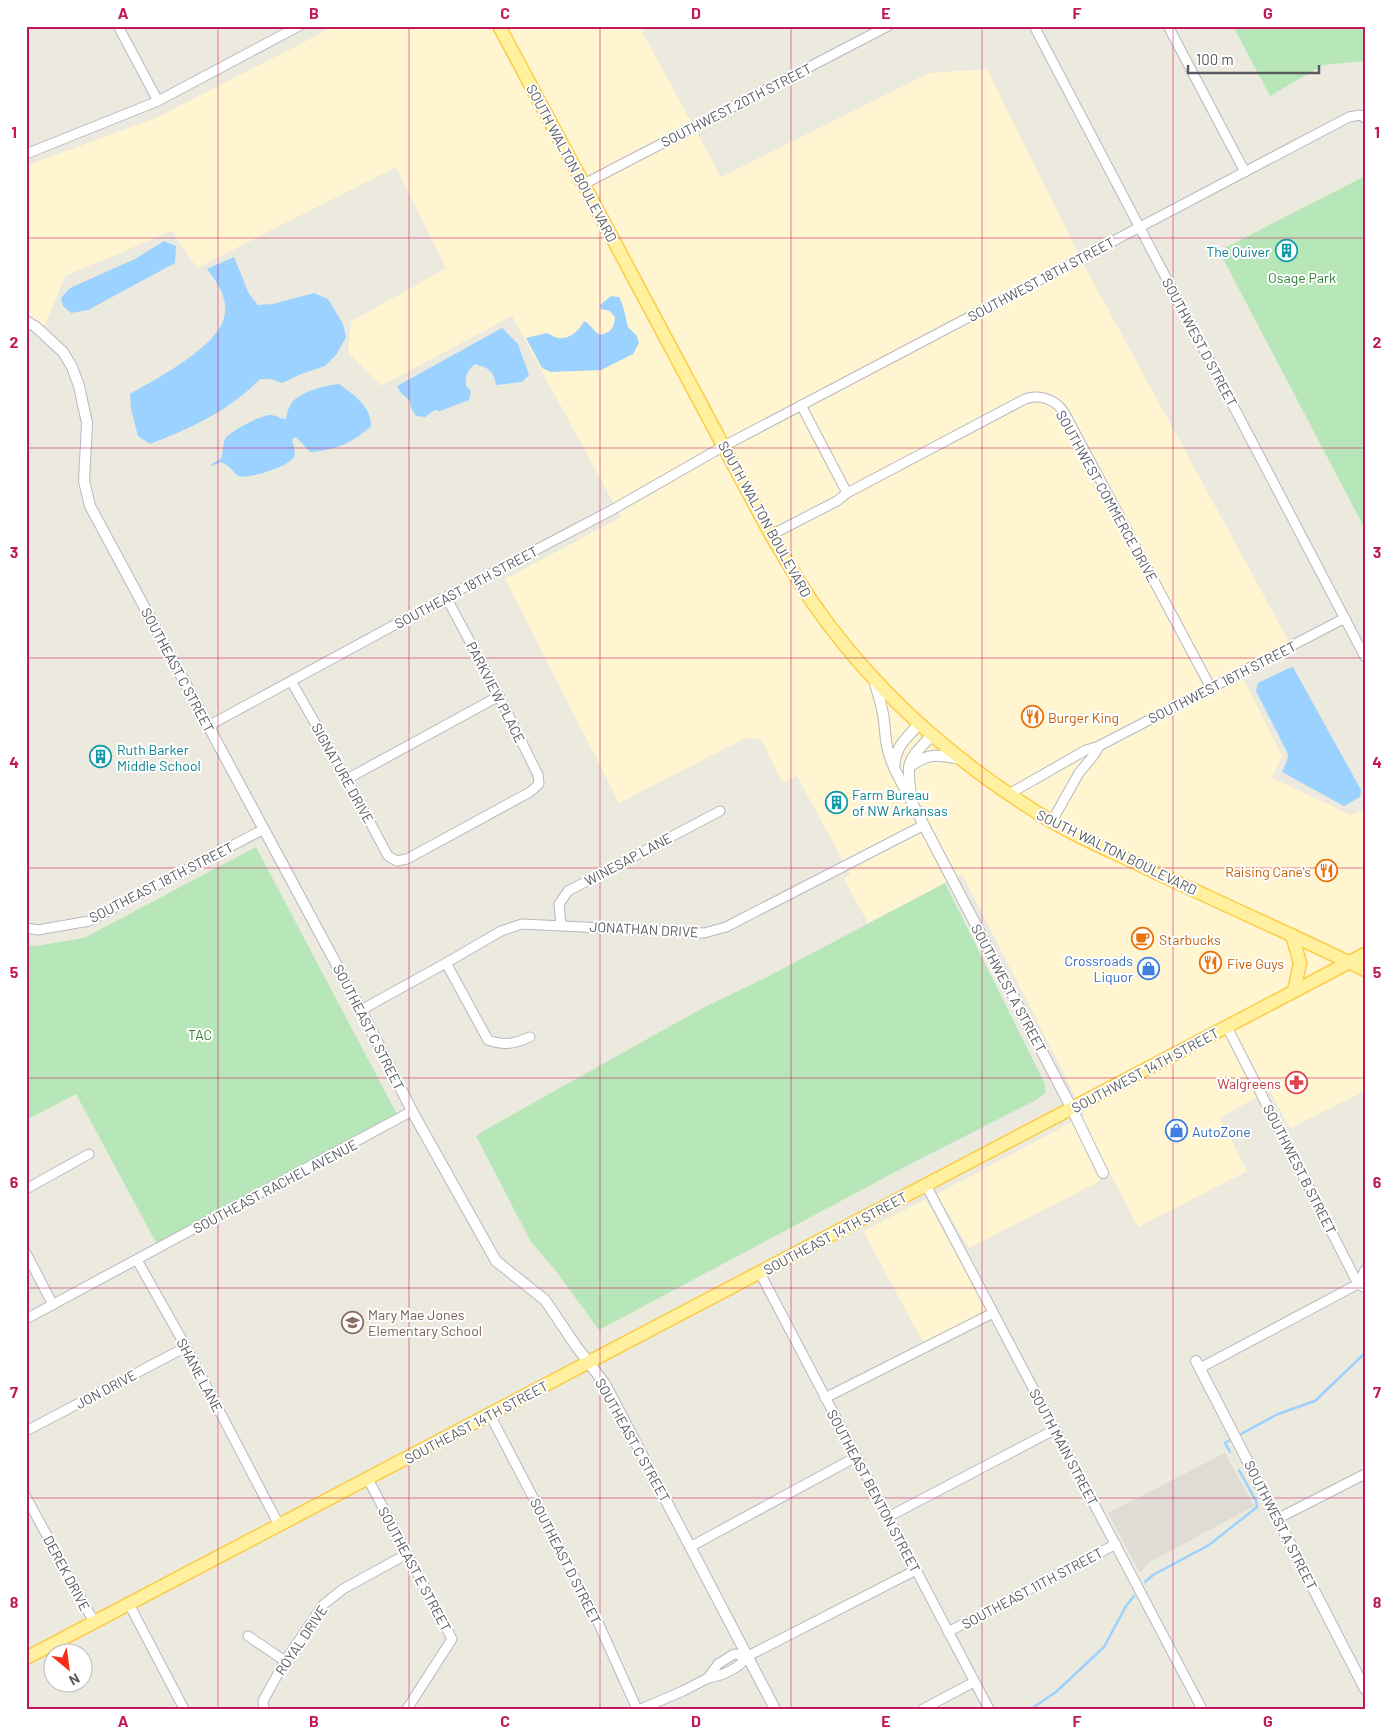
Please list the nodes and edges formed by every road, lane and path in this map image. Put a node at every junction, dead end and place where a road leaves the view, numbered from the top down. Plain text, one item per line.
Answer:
1 (118, 26) edge
2 (299, 26) edge
3 (499, 26) edge
4 (888, 26) edge
5 (1034, 26) edge
6 (1168, 26) edge
7 (158, 101) junction
8 (1362, 116) edge
9 (26, 154) edge
10 (1245, 172) junction
11 (584, 184) junction
12 (1140, 227) junction
13 (26, 322) edge
14 (801, 406) junction
15 (724, 446) junction
16 (847, 493) junction
17 (771, 535) junction
18 (446, 597) junction
19 (1344, 618) junction
20 (1365, 657) edge
21 (874, 679) junction
22 (291, 681) junction
23 (1211, 688) junction
24 (499, 696) junction
25 (919, 724) junction
26 (208, 726) junction
27 (932, 736) junction
28 (1099, 746) junction
29 (960, 759) junction
30 (909, 767) junction
31 (894, 768) junction
32 (347, 779) junction
33 (1009, 794) junction
34 (913, 804) junction
35 (720, 811) dead end
36 (1052, 821) junction
37 (924, 825) junction
38 (264, 828) junction
39 (397, 861) joint
40 (561, 925) junction
41 (26, 928) edge
42 (1292, 935) junction
43 (1365, 954) edge
44 (1350, 962) junction
45 (446, 963) junction
46 (1365, 970) edge
47 (1294, 991) junction
48 (361, 1010) junction
49 (1228, 1027) junction
50 (530, 1037) dead end
51 (1072, 1109) junction
52 (412, 1111) junction
53 (89, 1154) dead end
54 (1103, 1173) dead end
55 (926, 1185) junction
56 (26, 1188) edge
57 (26, 1253) edge
58 (137, 1260) junction
59 (1365, 1270) edge
60 (760, 1273) junction
61 (1361, 1286) edge
62 (53, 1305) junction
63 (992, 1313) junction
64 (26, 1319) edge
65 (186, 1347) junction
66 (589, 1363) junction
67 (1198, 1365) joint
68 (825, 1398) junction
69 (490, 1415) junction
70 (1054, 1430) junction
71 (26, 1431) edge
72 (856, 1457) junction
73 (1365, 1474) edge
74 (368, 1479) junction
75 (26, 1497) edge
76 (888, 1517) junction
77 (1277, 1519) junction
78 (280, 1524) junction
79 (1116, 1544) junction
80 (690, 1546) junction
81 (407, 1554) junction
82 (916, 1570) junction
83 (129, 1604) junction
84 (94, 1622) junction
85 (948, 1632) junction
86 (248, 1636) dead end
87 (748, 1656) junction
88 (26, 1658) edge
89 (285, 1661) junction
90 (974, 1682) junction
91 (1365, 1689) edge
92 (184, 1709) edge
93 (264, 1709) edge
94 (407, 1709) edge
95 (637, 1709) edge
96 (641, 1709) edge
97 (776, 1709) edge
98 (924, 1709) edge
99 (989, 1709) edge
100 (1202, 1709) edge

1 - 7 street
2 - 7 street
3 - 11 main road, SOUTH WALTON BOULEVARD
4 - 11 street, SOUTHWEST 20TH STREET
5 - 12 street, SOUTHWEST D STREET
6 - 10 street
7 - 9 street
8 - 10 street, SOUTHWEST 18TH STREET
10 - 12 street, SOUTHWEST 18TH STREET
11 - 15 main road, SOUTH WALTON BOULEVARD
12 - 14 street, SOUTHWEST 18TH STREET
12 - 19 street, SOUTHWEST D STREET
13 - 26 street, SOUTHEAST C STREET
14 - 15 street, SOUTHWEST 18TH STREET
14 - 16 street
15 - 17 main road, SOUTH WALTON BOULEVARD
15 - 18 street, SOUTHEAST 18TH STREET
16 - 17 street, SOUTHWEST COMMERCE DRIVE
16 - 23 street, SOUTHWEST COMMERCE DRIVE
17 - 21 main road, SOUTH WALTON BOULEVARD
18 - 22 street, SOUTHEAST 18TH STREET
18 - 24 street, PARKVIEW PLACE
19 - 20 street, SOUTHWEST D STREET
19 - 23 street, SOUTHWEST 16TH STREET
21 - 25 main road, SOUTH WALTON BOULEVARD
21 - 31 street, SOUTHWEST A STREET
22 - 26 street, SOUTHEAST 18TH STREET
22 - 32 street, SIGNATURE DRIVE
23 - 28 street, SOUTHWEST 16TH STREET
24 - 32 street
24 - 39 street, PARKVIEW PLACE
25 - 27 main road, SOUTH WALTON BOULEVARD
25 - 31 street
26 - 38 street, SOUTHEAST C STREET
27 - 29 main road, SOUTH WALTON BOULEVARD
27 - 30 street
28 - 33 street, SOUTHWEST 16TH STREET
28 - 36 street, SOUTHWEST 16TH STREET
29 - 30 street
29 - 33 main road, SOUTH WALTON BOULEVARD
30 - 34 street, SOUTHWEST A STREET
31 - 34 street, SOUTHWEST A STREET
32 - 39 street, SIGNATURE DRIVE
33 - 36 main road, SOUTH WALTON BOULEVARD
34 - 37 street, SOUTHWEST A STREET
35 - 40 street, WINESAP LANE
36 - 42 main road, SOUTH WALTON BOULEVARD
37 - 40 street, JONATHAN DRIVE
37 - 51 street, SOUTHWEST A STREET
38 - 41 street, SOUTHEAST 18TH STREET
38 - 48 street, SOUTHEAST C STREET
40 - 45 street, JONATHAN DRIVE
42 - 44 main road, SOUTH WALTON BOULEVARD
42 - 47 main road
43 - 44 main road, SOUTHWEST 14TH STREET
44 - 46 main road, SOUTH WALTON BOULEVARD
44 - 47 main road, SOUTHWEST 14TH STREET
45 - 48 street, JONATHAN DRIVE
45 - 50 street
47 - 49 main road, SOUTHWEST 14TH STREET
48 - 52 street, SOUTHEAST C STREET
49 - 51 main road, SOUTHWEST 14TH STREET
49 - 61 street, SOUTHWEST B STREET
51 - 54 street, SOUTHWEST A STREET
51 - 55 main road, SOUTHWEST 14TH STREET
52 - 58 street, SOUTHEAST RACHEL AVENUE
52 - 66 street, SOUTHEAST C STREET
53 - 56 street
55 - 60 main road, SOUTHEAST 14TH STREET
55 - 63 street, SOUTH MAIN STREET
57 - 62 street
58 - 62 street, SOUTHEAST RACHEL AVENUE
58 - 65 street, SHANE LANE
59 - 61 street
60 - 66 main road, SOUTHEAST 14TH STREET
60 - 68 street, SOUTHEAST BENTON STREET
61 - 67 street
62 - 64 street, SOUTHEAST RACHEL AVENUE
63 - 68 street
63 - 70 street, SOUTH MAIN STREET
65 - 71 street, JON DRIVE
65 - 78 street, SHANE LANE
66 - 69 main road, SOUTHEAST 14TH STREET
66 - 80 street, SOUTHEAST C STREET
67 - 77 street, SOUTHWEST A STREET
68 - 72 street, SOUTHEAST BENTON STREET
69 - 74 main road, SOUTHEAST 14TH STREET
69 - 95 street, SOUTHEAST D STREET
70 - 76 street
70 - 79 street, SOUTH MAIN STREET
72 - 76 street, SOUTHEAST BENTON STREET
72 - 80 street
73 - 77 street
74 - 78 main road, SOUTHEAST 14TH STREET
74 - 81 street, SOUTHEAST E STREET
75 - 84 street, DEREK DRIVE
76 - 82 street, SOUTHEAST BENTON STREET
77 - 91 street, SOUTHWEST A STREET
78 - 83 main road, SOUTHEAST 14TH STREET
79 - 85 street, SOUTHEAST 11TH STREET
79 - 100 street, SOUTH MAIN STREET
80 - 87 street, SOUTHEAST C STREET
81 - 89 street, ROYAL DRIVE
81 - 94 street, SOUTHEAST E STREET
82 - 85 street, SOUTHEAST BENTON STREET
82 - 87 street
83 - 84 main road, SOUTHEAST 14TH STREET
83 - 92 street
84 - 88 main road, SOUTHEAST 14TH STREET
85 - 90 street, SOUTHEAST BENTON STREET
86 - 89 street
87 - 96 street
87 - 97 street, SOUTHEAST C STREET
89 - 93 street, ROYAL DRIVE
90 - 98 street
90 - 99 street, SOUTHEAST BENTON STREET

